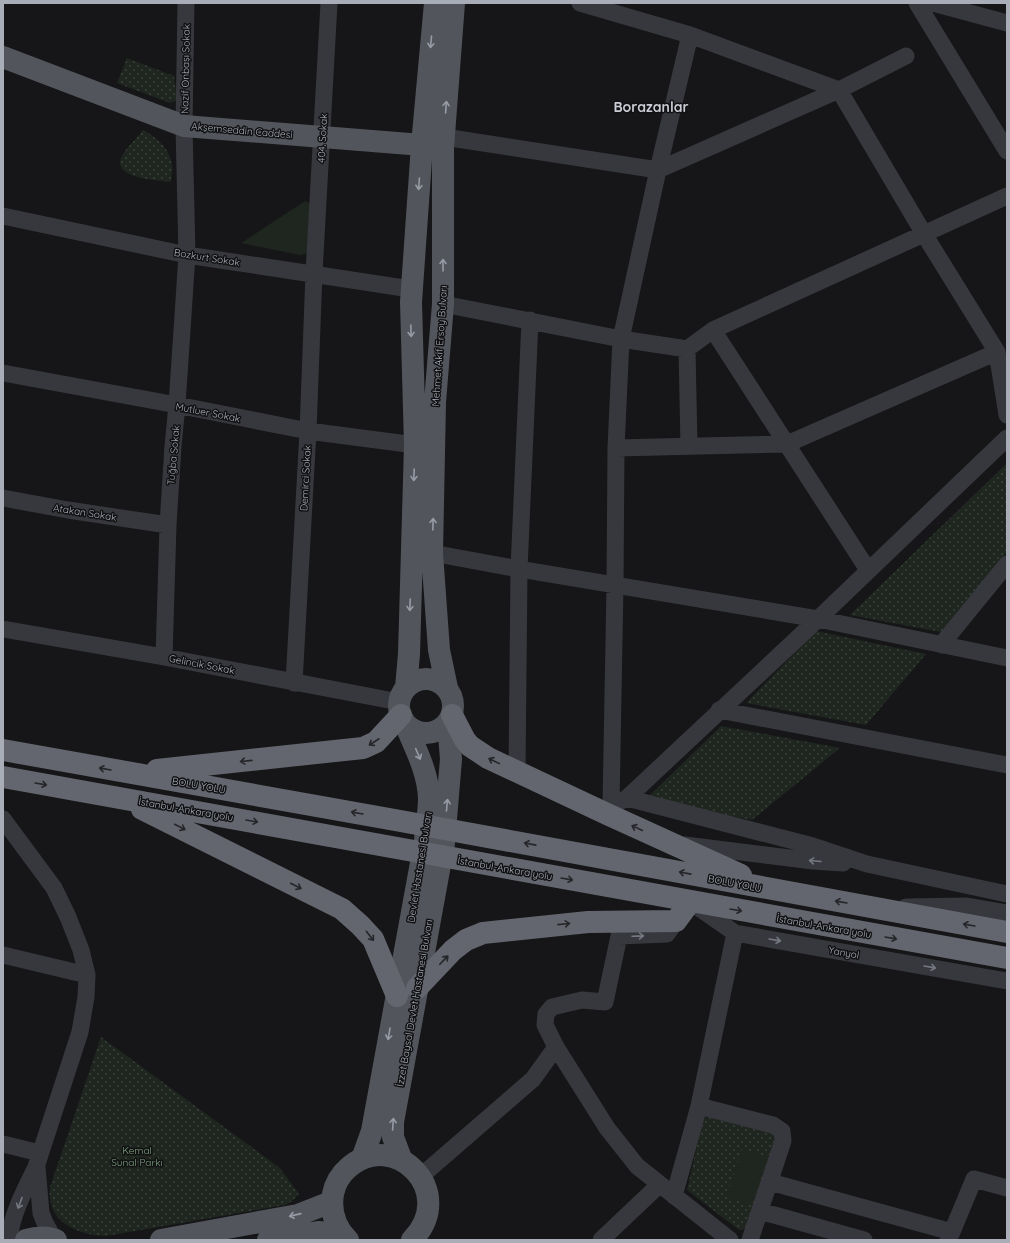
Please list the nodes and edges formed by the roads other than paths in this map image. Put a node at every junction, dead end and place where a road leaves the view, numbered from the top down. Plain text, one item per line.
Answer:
1 (186, 3) edge
2 (329, 3) edge
3 (435, 3) edge
4 (454, 3) edge
5 (580, 3) edge
6 (917, 3) edge
7 (933, 3) edge
8 (619, 9) edge
9 (1007, 23) edge
10 (690, 35) junction
11 (906, 56) dead end
12 (3, 57) edge
13 (839, 90) junction
14 (184, 126) junction
15 (444, 136) junction
16 (322, 137) junction
17 (422, 145) junction
18 (1007, 150) edge
19 (658, 170) junction
20 (1007, 196) edge
21 (3, 216) edge
22 (924, 234) junction
23 (187, 254) junction
24 (314, 273) junction
25 (411, 292) junction
26 (443, 304) junction
27 (530, 320) junction
28 (713, 330) junction
29 (621, 339) junction
30 (687, 349) junction
31 (996, 352) junction
32 (3, 372) edge
33 (178, 405) junction
34 (1007, 415) edge
35 (308, 432) junction
36 (1007, 438) edge
37 (787, 444) junction
38 (415, 445) junction
39 (689, 446) junction
40 (616, 448) junction
41 (3, 498) edge
42 (168, 525) junction
43 (432, 553) junction
44 (1007, 564) edge
45 (519, 570) junction
46 (868, 570) junction
47 (615, 585) junction
48 (818, 619) junction
49 (3, 629) edge
50 (941, 645) junction
51 (439, 650) junction
52 (409, 654) junction
53 (164, 657) junction
54 (1007, 658) edge
55 (294, 683) junction
56 (447, 688) junction
57 (402, 706) junction
58 (719, 710) junction
59 (450, 718) junction
60 (3, 750) edge
61 (1007, 765) edge
62 (517, 772) junction
63 (131, 773) junction
64 (3, 777) edge
65 (120, 797) junction
66 (627, 798) junction
67 (609, 810) junction
68 (3, 819) edge
69 (444, 843) joint
70 (669, 843) junction
71 (868, 864) junction
72 (982, 889) junction
73 (775, 890) junction
74 (1007, 894) edge
75 (690, 902) junction
76 (967, 906) junction
77 (870, 908) junction
78 (1007, 913) edge
79 (676, 921) junction
80 (1007, 932) edge
81 (735, 933) junction
82 (3, 955) edge
83 (1007, 958) edge
84 (87, 975) junction
85 (1007, 981) edge
86 (417, 988) junction
87 (396, 996) junction
88 (556, 1047) junction
89 (699, 1106) junction
90 (3, 1144) edge
91 (362, 1159) junction
92 (38, 1160) junction
93 (402, 1161) junction
94 (420, 1177) junction
95 (770, 1182) junction
96 (660, 1185) junction
97 (1007, 1188) edge
98 (674, 1196) junction
99 (332, 1202) junction
100 (760, 1211) junction
101 (424, 1235) edge
102 (950, 1236) edge
103 (345, 1237) edge
104 (55, 1239) edge
105 (9, 1240) edge
106 (26, 1240) edge
107 (161, 1240) edge
108 (268, 1240) edge
109 (602, 1240) edge
110 (730, 1240) edge
111 (750, 1240) edge
112 (864, 1240) edge

1 - 14 street, Nazif Onbaşı Sokak
2 - 16 street, 404. Sokak
3 -> 17 main road
15 -> 4 main road, Mehmet Akif Ersoy Bulvarı
5 - 8 street
6 - 18 street
7 - 9 street
8 - 10 street
10 - 13 street
10 - 19 street
11 - 13 street
12 - 14 main road, Akşemseddin Caddesi
13 - 19 street
13 - 22 street
14 - 16 main road, Akşemseddin Caddesi
14 - 23 street, Nazif Onbaşı Sokak
15 - 19 street
26 -> 15 main road, Mehmet Akif Ersoy Bulvarı
16 - 17 main road, Akşemseddin Caddesi
16 - 24 street, 404. Sokak
17 -> 25 main road
19 - 29 street
20 - 22 street
21 - 23 street, Bozkurt Sokak
22 - 28 street
22 - 31 street
23 - 24 street, Bozkurt Sokak
23 - 33 street, Tuğba Sokak
24 - 25 street, Bozkurt Sokak
24 - 35 street, Demirci Sokak
25 -> 38 main road
26 - 27 street
43 -> 26 main road, Mehmet Akif Ersoy Bulvarı
27 - 29 street
27 - 45 street
28 - 30 street
28 - 37 street
29 - 30 street
29 - 40 street
30 - 39 street
31 - 34 street
31 - 37 street
32 - 33 street, Mutluer Sokak
33 - 35 street, Mutluer Sokak
33 - 42 street, Tuğba Sokak
35 - 38 street, Mutluer Sokak
35 - 55 street, Demirci Sokak
36 - 46 street
37 - 39 street
37 - 46 street
38 -> 52 main road
39 - 40 street
40 - 47 street
41 - 42 street, Atakan Sokak
42 - 53 street, Tuğba Sokak
43 - 45 street
43 - 51 main road, Mehmet Akif Ersoy Bulvarı
44 - 50 street
45 - 47 street
45 - 62 street
46 - 48 street
47 - 48 street
47 - 67 street
48 - 50 street
48 - 58 street
49 - 53 street, Gelincik Sokak
50 - 54 street
51 - 52 main road
51 - 56 main road, Mehmet Akif Ersoy Bulvarı
52 - 57 main road
53 - 55 street, Gelincik Sokak
55 - 57 street, Gelincik Sokak
56 - 57 main road
56 - 59 main road
57 - 59 main road
57 -> 63 highway
57 -> 87 main road, Devlet Hastanesi Bulvarı
58 - 61 street
58 - 66 street
62 -> 59 highway
69 -> 59 main road, Devlet Hastanesi Bulvarı
63 -> 60 highway, BOLU YOLU
62 - 67 highway
73 -> 63 highway, BOLU YOLU
64 -> 65 highway, İstanbul-Ankara yolu
65 -> 75 highway, İstanbul-Ankara yolu
65 -> 87 highway
66 - 67 street
66 - 71 street
70 -> 67 highway
68 - 84 street
69 - 86 main road, İzzet Baysal Devlet Hastanesi Bulvarı
71 -> 70 street
70 - 73 highway
71 - 72 street
72 - 74 street
72 - 76 street
77 -> 73 highway, BOLU YOLU
75 - 79 highway
75 - 81 street, Yanyol
75 -> 83 highway, İstanbul-Ankara yolu
76 - 77 street
76 - 78 street
80 -> 77 highway, BOLU YOLU
86 -> 79 highway
88 -> 79 street
81 -> 85 street, Yanyol
81 - 89 street
82 - 84 street
84 - 92 street
93 -> 86 main road, İzzet Baysal Devlet Hastanesi Bulvarı
87 -> 91 main road, İzzet Baysal Devlet Hastanesi Bulvarı
88 - 94 street
88 - 96 street
89 - 95 street
89 - 98 street
90 - 92 street
91 - 93 main road
91 - 99 main road
92 - 104 street
92 -> 105 street
93 - 94 main road
94 - 101 main road
95 - 100 street
95 - 102 street
96 - 98 street
96 - 109 street
97 - 102 street
98 - 110 street
99 - 103 main road
99 -> 107 main road
100 - 111 street
100 - 112 street
103 - 108 main road
104 - 106 main road

